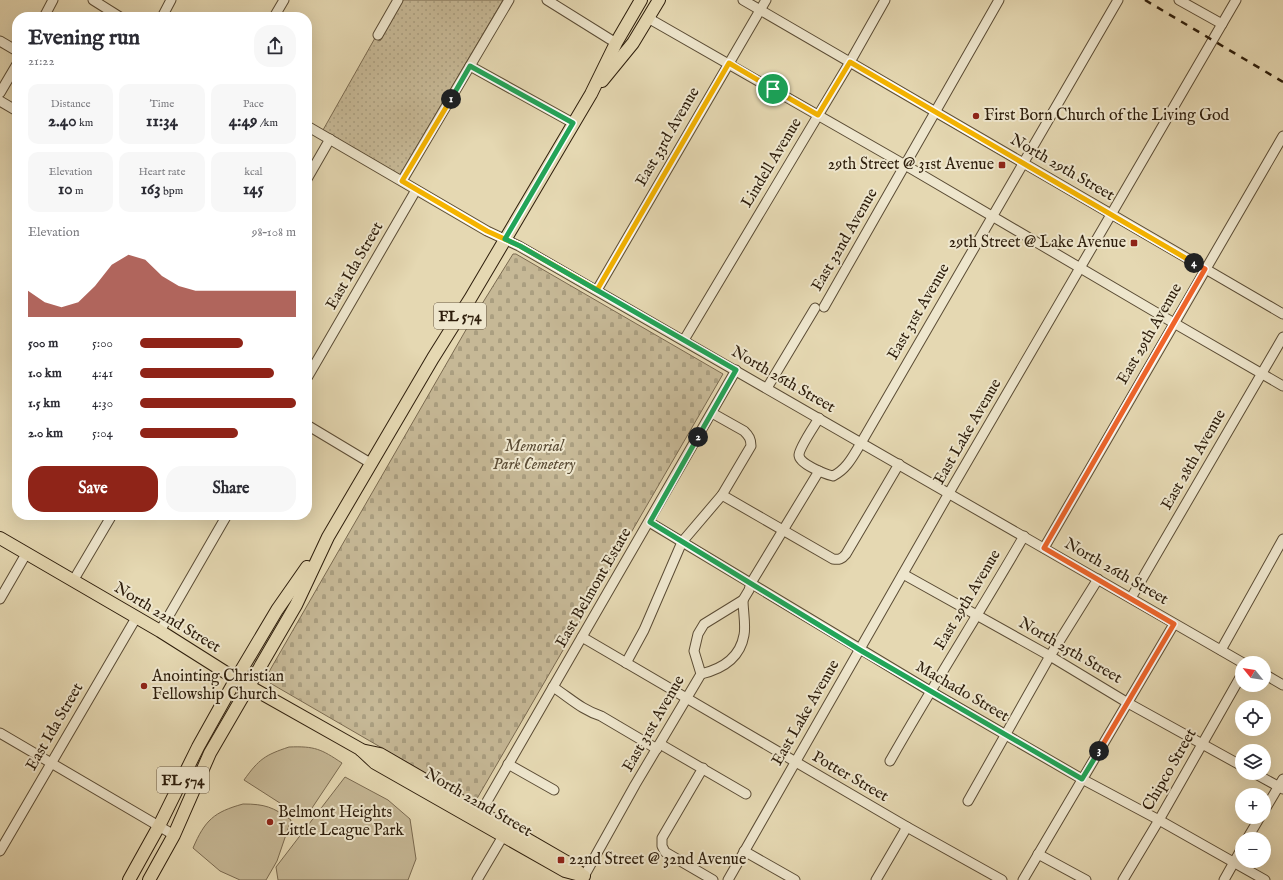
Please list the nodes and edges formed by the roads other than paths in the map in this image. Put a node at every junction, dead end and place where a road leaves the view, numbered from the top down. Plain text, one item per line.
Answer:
1 (53, 0) edge
2 (93, 0) edge
3 (171, 0) edge
4 (284, 0) edge
5 (398, 0) edge
6 (509, 0) edge
7 (547, 0) edge
8 (641, 0) edge
9 (658, 0) edge
10 (743, 0) edge
11 (766, 0) edge
12 (885, 0) edge
13 (999, 0) edge
14 (1118, 0) edge
15 (1179, 0) edge
16 (1236, 0) edge
17 (760, 10) junction
18 (47, 12) edge
19 (112, 12) edge
20 (165, 12) edge
21 (277, 12) edge
22 (648, 18) junction
23 (1222, 24) junction
24 (378, 35) dead end
25 (0, 41) edge
26 (616, 43) junction
27 (12, 48) edge
28 (850, 62) junction
29 (729, 63) junction
30 (470, 66) junction
31 (12, 73) edge
32 (0, 93) edge
33 (591, 94) junction
34 (0, 101) edge
35 (12, 107) edge
36 (934, 111) junction
37 (818, 115) junction
38 (573, 123) junction
39 (312, 129) edge
40 (1283, 136) edge
41 (330, 139) junction
42 (1023, 163) junction
43 (905, 165) junction
44 (312, 170) edge
45 (402, 181) junction
46 (416, 190) junction
47 (1111, 214) junction
48 (992, 216) junction
49 (505, 239) junction
50 (1080, 268) junction
51 (1205, 269) junction
52 (597, 290) junction
53 (1283, 314) edge
54 (1174, 323) junction
55 (1283, 337) edge
56 (684, 340) junction
57 (312, 369) edge
58 (736, 370) junction
59 (1262, 374) junction
60 (1283, 386) edge
61 (767, 388) junction
62 (712, 413) junction
63 (819, 418) junction
64 (312, 428) edge
65 (861, 443) junction
66 (372, 464) junction
67 (899, 464) junction
68 (819, 471) junction
69 (950, 493) junction
70 (722, 495) junction
71 (109, 520) edge
72 (224, 520) edge
73 (650, 522) junction
74 (783, 530) junction
75 (1024, 536) junction
76 (328, 537) junction
77 (0, 538) edge
78 (1283, 539) edge
79 (682, 542) junction
80 (1044, 548) junction
81 (26, 554) junction
82 (903, 574) junction
83 (1098, 579) junction
84 (73, 581) junction
85 (751, 583) junction
86 (1131, 598) junction
87 (0, 599) edge
88 (742, 600) junction
89 (978, 616) junction
90 (136, 618) junction
91 (1174, 624) junction
92 (160, 631) junction
93 (582, 637) junction
94 (860, 650) junction
95 (1220, 650) junction
96 (1050, 656) junction
97 (1235, 658) edge
98 (626, 663) junction
99 (700, 674) junction
100 (1271, 678) edge
101 (236, 679) junction
102 (1283, 685) edge
103 (249, 686) junction
104 (553, 687) junction
105 (1235, 687) edge
106 (930, 691) junction
107 (686, 698) junction
108 (1128, 703) junction
109 (0, 733) edge
110 (1006, 734) junction
111 (1203, 744) junction
112 (658, 746) junction
113 (890, 761) dead end
114 (795, 762) junction
115 (1235, 762) edge
116 (51, 763) junction
117 (508, 764) junction
118 (702, 768) junction
119 (1082, 779) junction
120 (1270, 780) edge
121 (1281, 785) edge
122 (554, 790) dead end
123 (746, 794) dead end
124 (1271, 800) edge
125 (968, 801) dead end
126 (478, 816) junction
127 (1159, 820) junction
128 (159, 826) junction
129 (907, 827) junction
130 (505, 832) junction
131 (174, 836) junction
132 (0, 851) edge
133 (744, 851) junction
134 (1038, 854) junction
135 (1234, 862) junction
136 (585, 879) edge
137 (129, 880) edge
138 (150, 880) edge
139 (477, 880) edge
140 (713, 880) edge
141 (728, 880) edge
142 (795, 880) edge
143 (876, 880) edge
144 (1002, 880) edge
145 (1023, 880) edge
146 (1086, 880) edge
147 (1123, 880) edge
148 (1224, 880) edge
149 (1265, 880) edge

1 - 18 street
2 - 19 street
3 - 20 street
4 - 21 street
5 - 24 street
6 - 30 street
7 - 26 street
8 - 26 main road, FL 574
9 - 22 main road, FL 574
10 - 17 street, North 29th Street
11 - 17 street, East 33rd Avenue
12 - 28 street, Lindell Avenue
13 - 36 street, East 32nd Avenue
14 - 42 street, East 31st Avenue
15 - 23 street
16 - 23 street, East Lake Avenue
17 - 28 street, North 29th Street
17 - 29 street, East 33rd Avenue
22 - 29 street
22 - 33 main road, FL 574
23 - 47 street, East Lake Avenue
25 - 27 street
26 - 33 main road, FL 574
28 - 36 street, North 29th Street
28 - 37 street, Lindell Avenue
29 - 37 street
29 - 52 street, East 33rd Avenue
30 - 38 street
30 - 45 street
31 - 32 street
33 - 38 main road, FL 574
34 - 35 street
36 - 42 street, North 29th Street
36 - 43 street, East 32nd Avenue
37 - 43 street
37 - 56 street, Lindell Avenue
38 - 49 main road, FL 574
39 - 41 street, North 26th Street
40 - 51 street, East 29th Avenue
41 - 44 street
41 - 45 street, North 26th Street
42 - 47 street, North 29th Street
42 - 48 street, East 31st Avenue
43 - 48 street
43 - 61 street, East 32nd Avenue
45 - 46 street, North 26th Street
46 - 49 street, North 26th Street
46 - 57 street, East Ida Street
47 - 50 street, East Lake Avenue
47 - 51 street, North 29th Street
48 - 50 street
48 - 65 street, East 31st Avenue
49 - 52 street, North 26th Street
49 - 66 main road, FL 574
50 - 54 street
50 - 69 street, East Lake Avenue
51 - 53 street, North 29th Street
51 - 54 street, East 29th Avenue
52 - 56 street, North 26th Street
54 - 59 street
54 - 80 street, East 29th Avenue
55 - 59 street, East 28th Avenue
56 - 58 street, North 26th Street
58 - 61 street, North 26th Street
58 - 62 street, East Belmont Estate
59 - 60 street
59 - 86 street, East 28th Avenue
61 - 63 street, North 26th Street
62 - 70 street
62 - 73 street, East Belmont Estate
63 - 65 street, North 26th Street
63 - 68 street, East 31st Avenue
64 - 66 street
65 - 67 street, North 26th Street
65 - 68 street, East 31st Avenue
66 - 76 main road, FL 574
67 - 69 street, North 26th Street
67 - 74 street
68 - 74 street, East 31st Avenue
69 - 75 street, North 26th Street
69 - 82 street, East Lake Avenue
70 - 74 street
70 - 79 street
71 - 84 street
72 - 92 street
73 - 79 street, Machado Street
73 - 93 street, East Belmont Estate
74 - 85 street, East 31st Avenue
75 - 80 street, North 26th Street
75 - 89 street, East 29th Avenue
76 - 101 main road, FL 574
76 - 103 main road, FL 574
77 - 81 main road, North 22nd Street
78 - 95 street
79 - 85 street, Machado Street
79 - 98 street
80 - 83 street, North 26th Street
81 - 84 main road, North 22nd Street
81 - 87 street
82 - 89 street, North 25th Street
82 - 94 street, East Lake Avenue
83 - 86 street, North 26th Street
83 - 96 street
84 - 90 main road, North 22nd Street
85 - 88 street, East 31st Avenue
85 - 94 street, Machado Street
86 - 91 street, North 26th Street
88 - 99 street, East 31st Avenue
88 - 99 street
89 - 96 street, North 25th Street
89 - 106 street, East 29th Avenue
90 - 92 main road, North 22nd Street
90 - 116 street, East Ida Street
91 - 95 street, North 26th Street
91 - 108 street
92 - 101 main road, North 22nd Street
93 - 98 street, Potter Street
93 - 104 street, East Belmont Estate
94 - 106 street, Machado Street
94 - 114 street, East Lake Avenue
95 - 97 street, North 26th Street
96 - 108 street, North 25th Street
96 - 110 street
98 - 107 street, Potter Street
99 - 107 street, East 31st Avenue
100 - 102 street
101 - 103 main road, North 22nd Street
101 - 128 main road, FL 574
103 - 126 main road, North 22nd Street
103 - 131 main road, FL 574
104 - 112 street
104 - 117 street, East Belmont Estate
105 - 111 street, Chipco Street
106 - 110 street, Machado Street
106 - 113 street, East 29th Avenue
107 - 112 street, East 31st Avenue
107 - 114 street, Potter Street
108 - 111 street, North 25th Street
108 - 119 street
109 - 116 street
110 - 119 street, Machado Street
110 - 125 street
111 - 115 street, North 25th Street
111 - 127 street, Chipco Street
112 - 118 street
112 - 136 street, East 31st Avenue
114 - 129 street, Potter Street
114 - 133 street, East Lake Avenue
116 - 128 street
116 - 132 street, East Ida Street
117 - 122 street
117 - 126 street, East Belmont Estate
118 - 123 street
118 - 140 street
119 - 127 street, Machado Street
119 - 134 street
120 - 121 street
121 - 124 street
126 - 130 main road, North 22nd Street
127 - 135 street, Machado Street
127 - 147 street, Chipco Street
128 - 131 street
128 - 137 main road, FL 574
129 - 143 street
129 - 144 street, Potter Street
130 - 136 main road, North 22nd Street
130 - 139 street
131 - 138 main road, FL 574
133 - 141 street, East Lake Avenue
133 - 142 street
134 - 145 street
134 - 146 street
135 - 148 street
135 - 149 street, Machado Street

